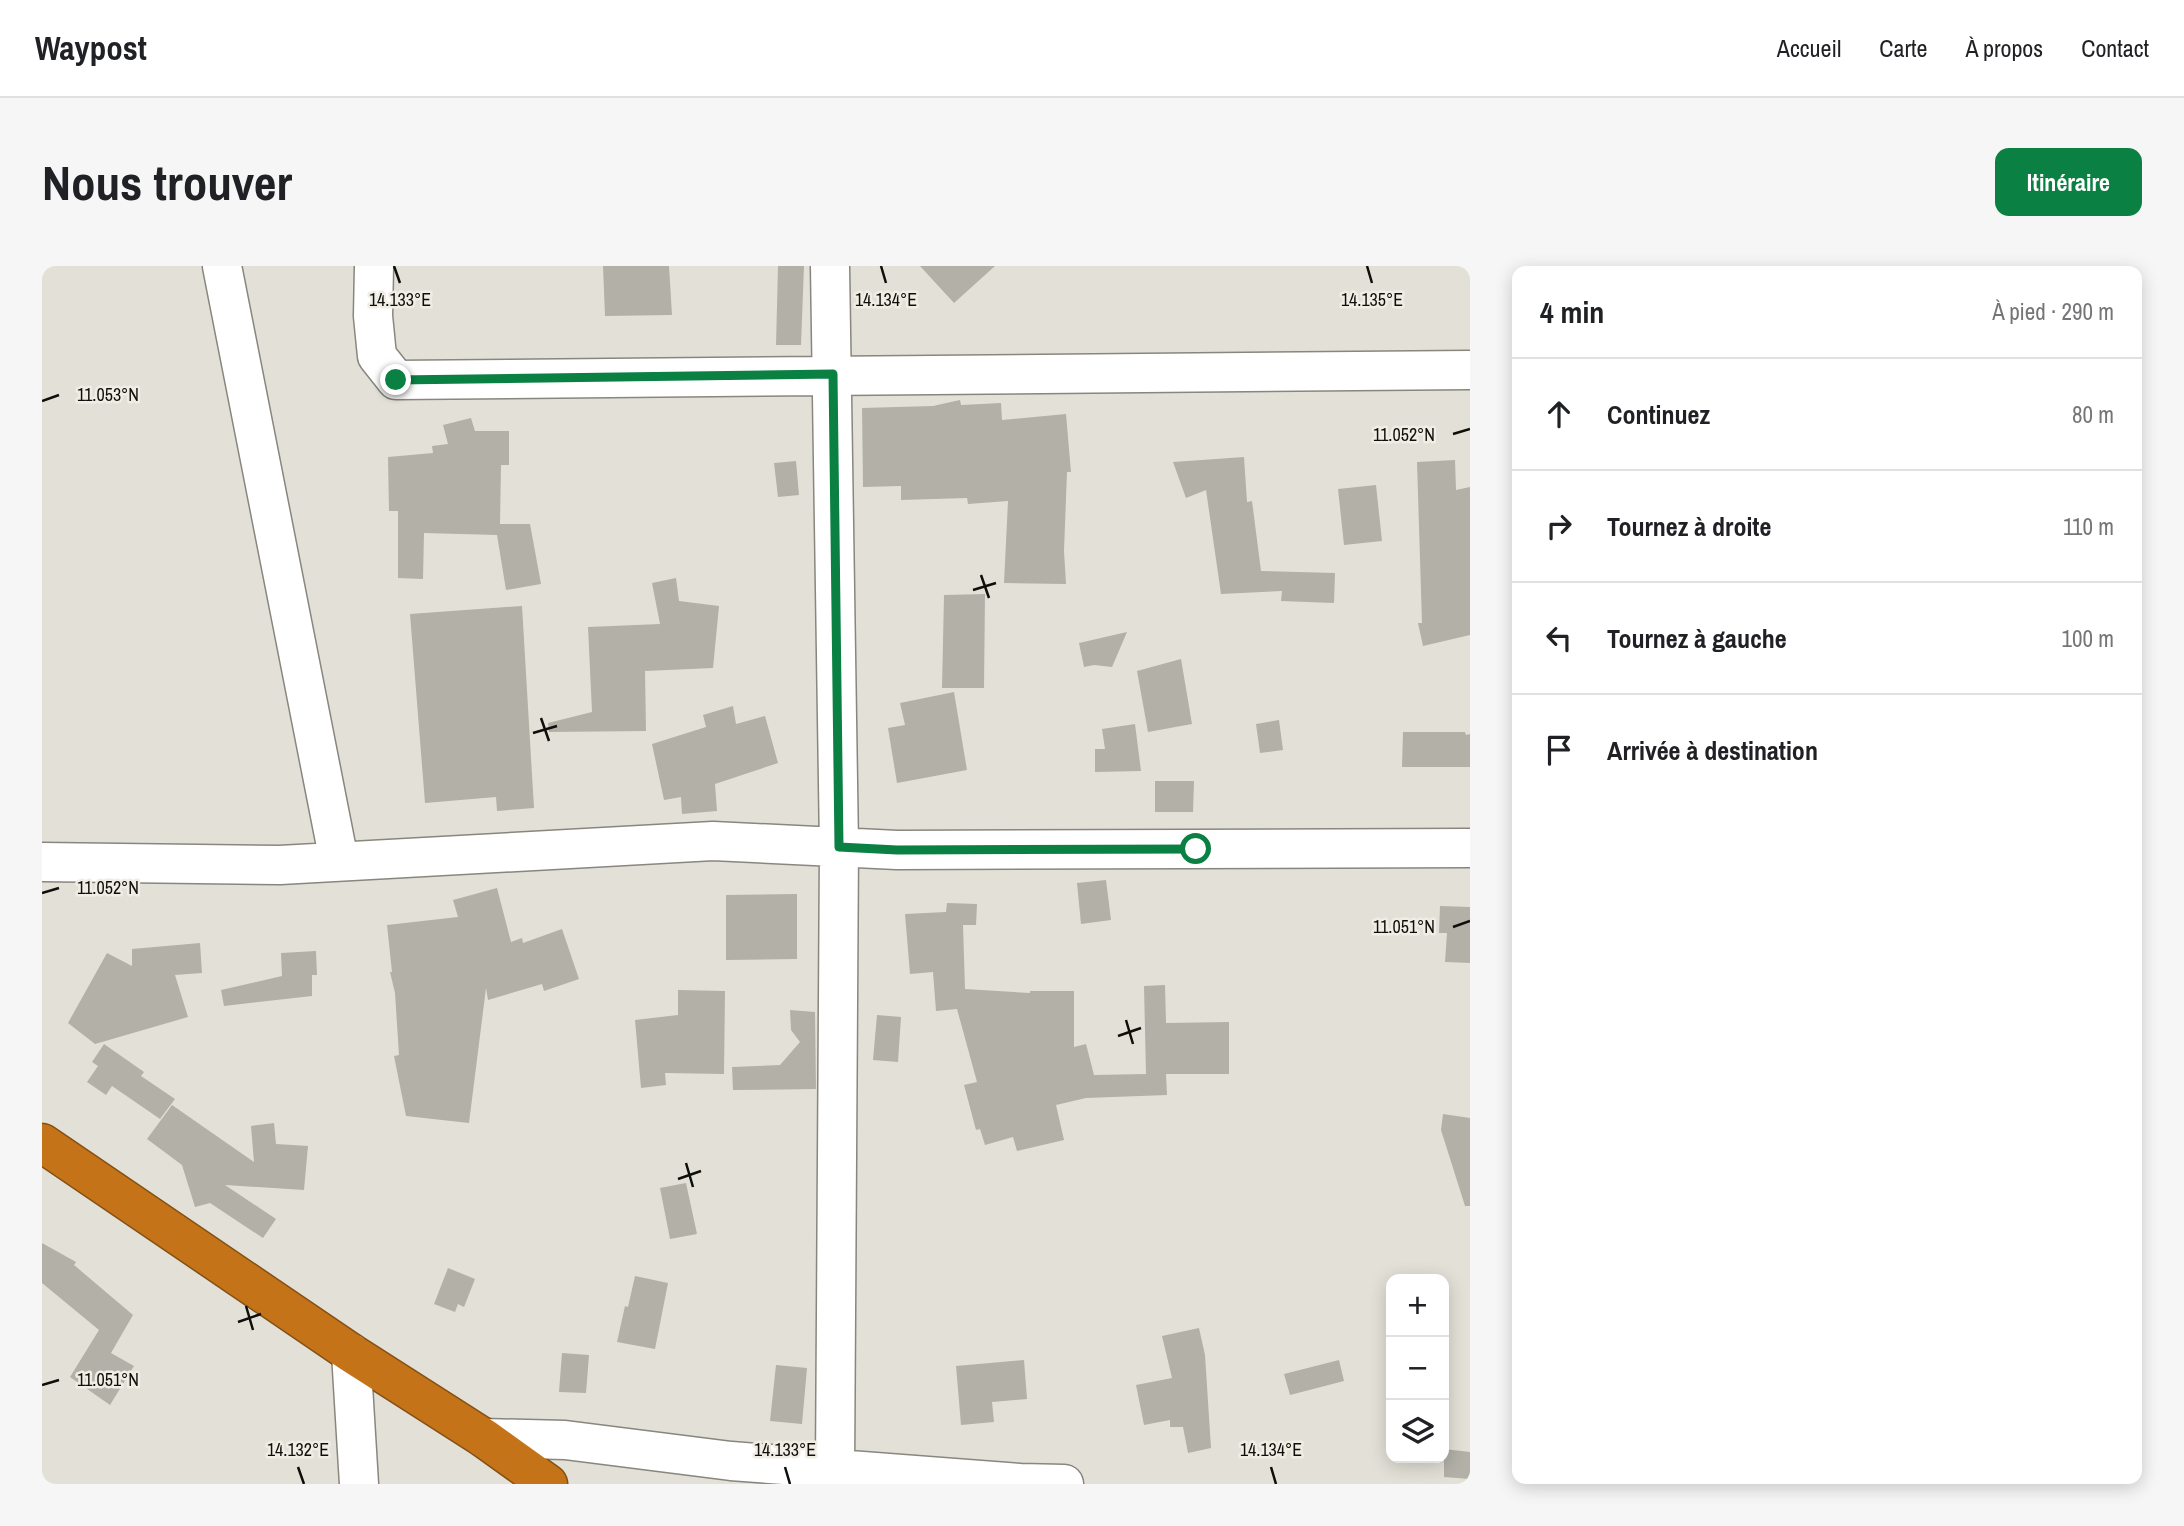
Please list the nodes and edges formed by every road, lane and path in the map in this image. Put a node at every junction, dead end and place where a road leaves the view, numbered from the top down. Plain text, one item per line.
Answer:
1 (222, 266) edge
2 (373, 266) edge
3 (830, 266) edge
4 (1470, 369) edge
5 (833, 374) junction
6 (839, 847) junction
7 (1470, 848) edge
8 (339, 861) junction
9 (42, 862) edge
10 (42, 1143) edge
11 (351, 1353) junction
12 (484, 1438) junction
13 (835, 1469) junction
14 (359, 1484) edge
15 (548, 1484) edge
16 (1064, 1484) edge

1 - 8 street
2 - 5 street
3 - 5 street
4 - 5 street
5 - 6 street
6 - 7 street
6 - 8 street
6 - 13 street
8 - 9 street
10 - 11 highway
11 - 12 highway
11 - 14 street
12 - 13 street
12 - 15 highway
13 - 16 street

